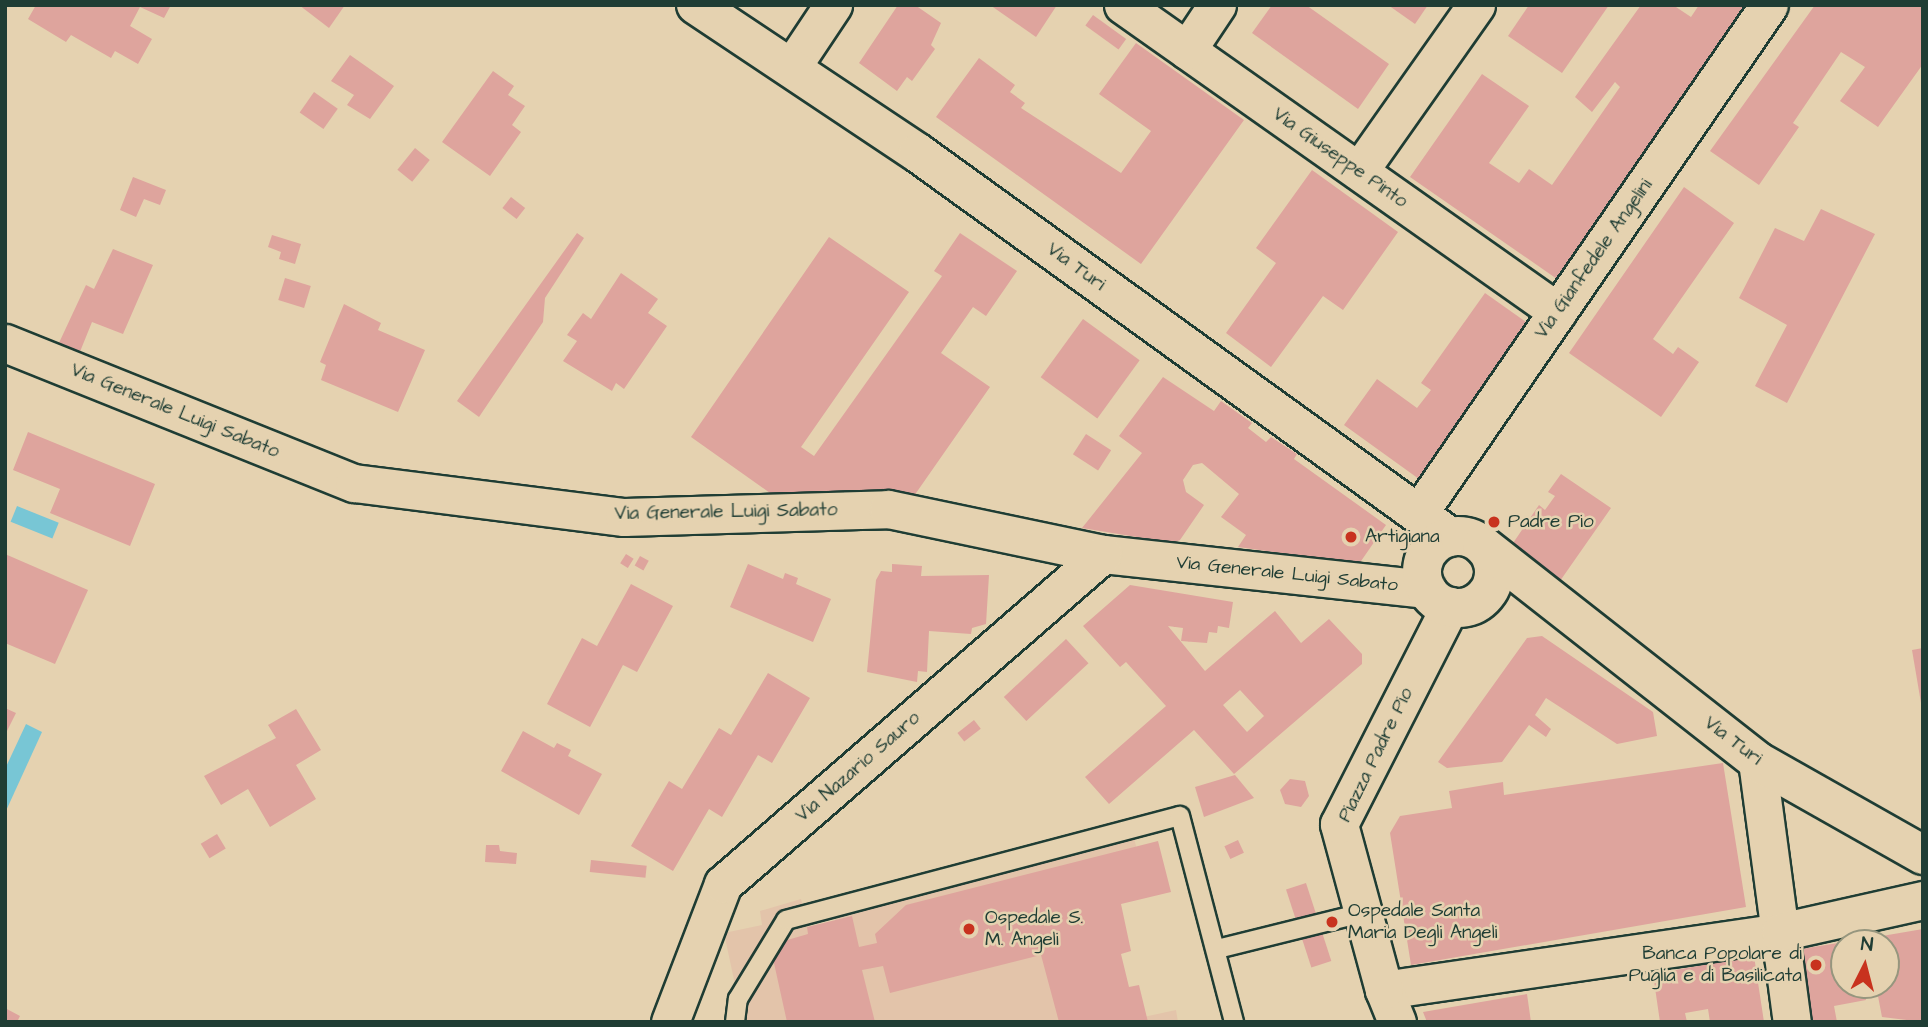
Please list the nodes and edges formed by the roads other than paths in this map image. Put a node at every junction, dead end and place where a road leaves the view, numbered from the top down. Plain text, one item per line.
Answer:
1 (696, 5) edge
2 (833, 5) edge
3 (1123, 5) edge
4 (1217, 5) edge
5 (1476, 5) edge
6 (1769, 5) edge
7 (1187, 51) junction
8 (791, 68) junction
9 (1359, 171) junction
10 (1558, 312) junction
11 (5, 343) edge
12 (1418, 514) junction
13 (1466, 541) junction
14 (1103, 554) junction
15 (1489, 591) junction
16 (1439, 598) junction
17 (1559, 605) junction
18 (1757, 761) junction
19 (1923, 855) edge
20 (1923, 900) edge
21 (1363, 914) junction
22 (1780, 932) junction
23 (1217, 949) junction
24 (1391, 1006) edge
25 (670, 1022) edge
26 (734, 1022) edge
27 (1234, 1022) edge
28 (1792, 1022) edge

1 - 8 street, Via Turi
2 - 8 street
3 - 7 street, Via Giuseppe Pinto
4 - 7 street
5 - 9 street
6 - 10 street, Via Gianfedele Angelini
7 - 9 street, Via Giuseppe Pinto
8 - 12 street, Via Turi
9 - 10 street, Via Giuseppe Pinto
10 - 12 street, Via Gianfedele Angelini
11 - 14 street, Via Generale Luigi Sabato
12 - 13 street, Via Turi
13 - 15 street
13 - 16 street
13 - 17 street, Via Turi
14 - 16 street, Via Generale Luigi Sabato
14 - 25 street, Via Nazario Sauro
15 - 16 street
15 - 17 street, Via Turi
16 - 21 street, Piazza Padre Pio
17 - 18 street, Via Turi
18 - 19 street, Via Turi
18 - 22 street
20 - 22 street
21 - 23 lane
21 - 24 street, Piazza Padre Pio
22 - 24 street
22 - 28 street
23 - 26 lane
23 - 27 lane

